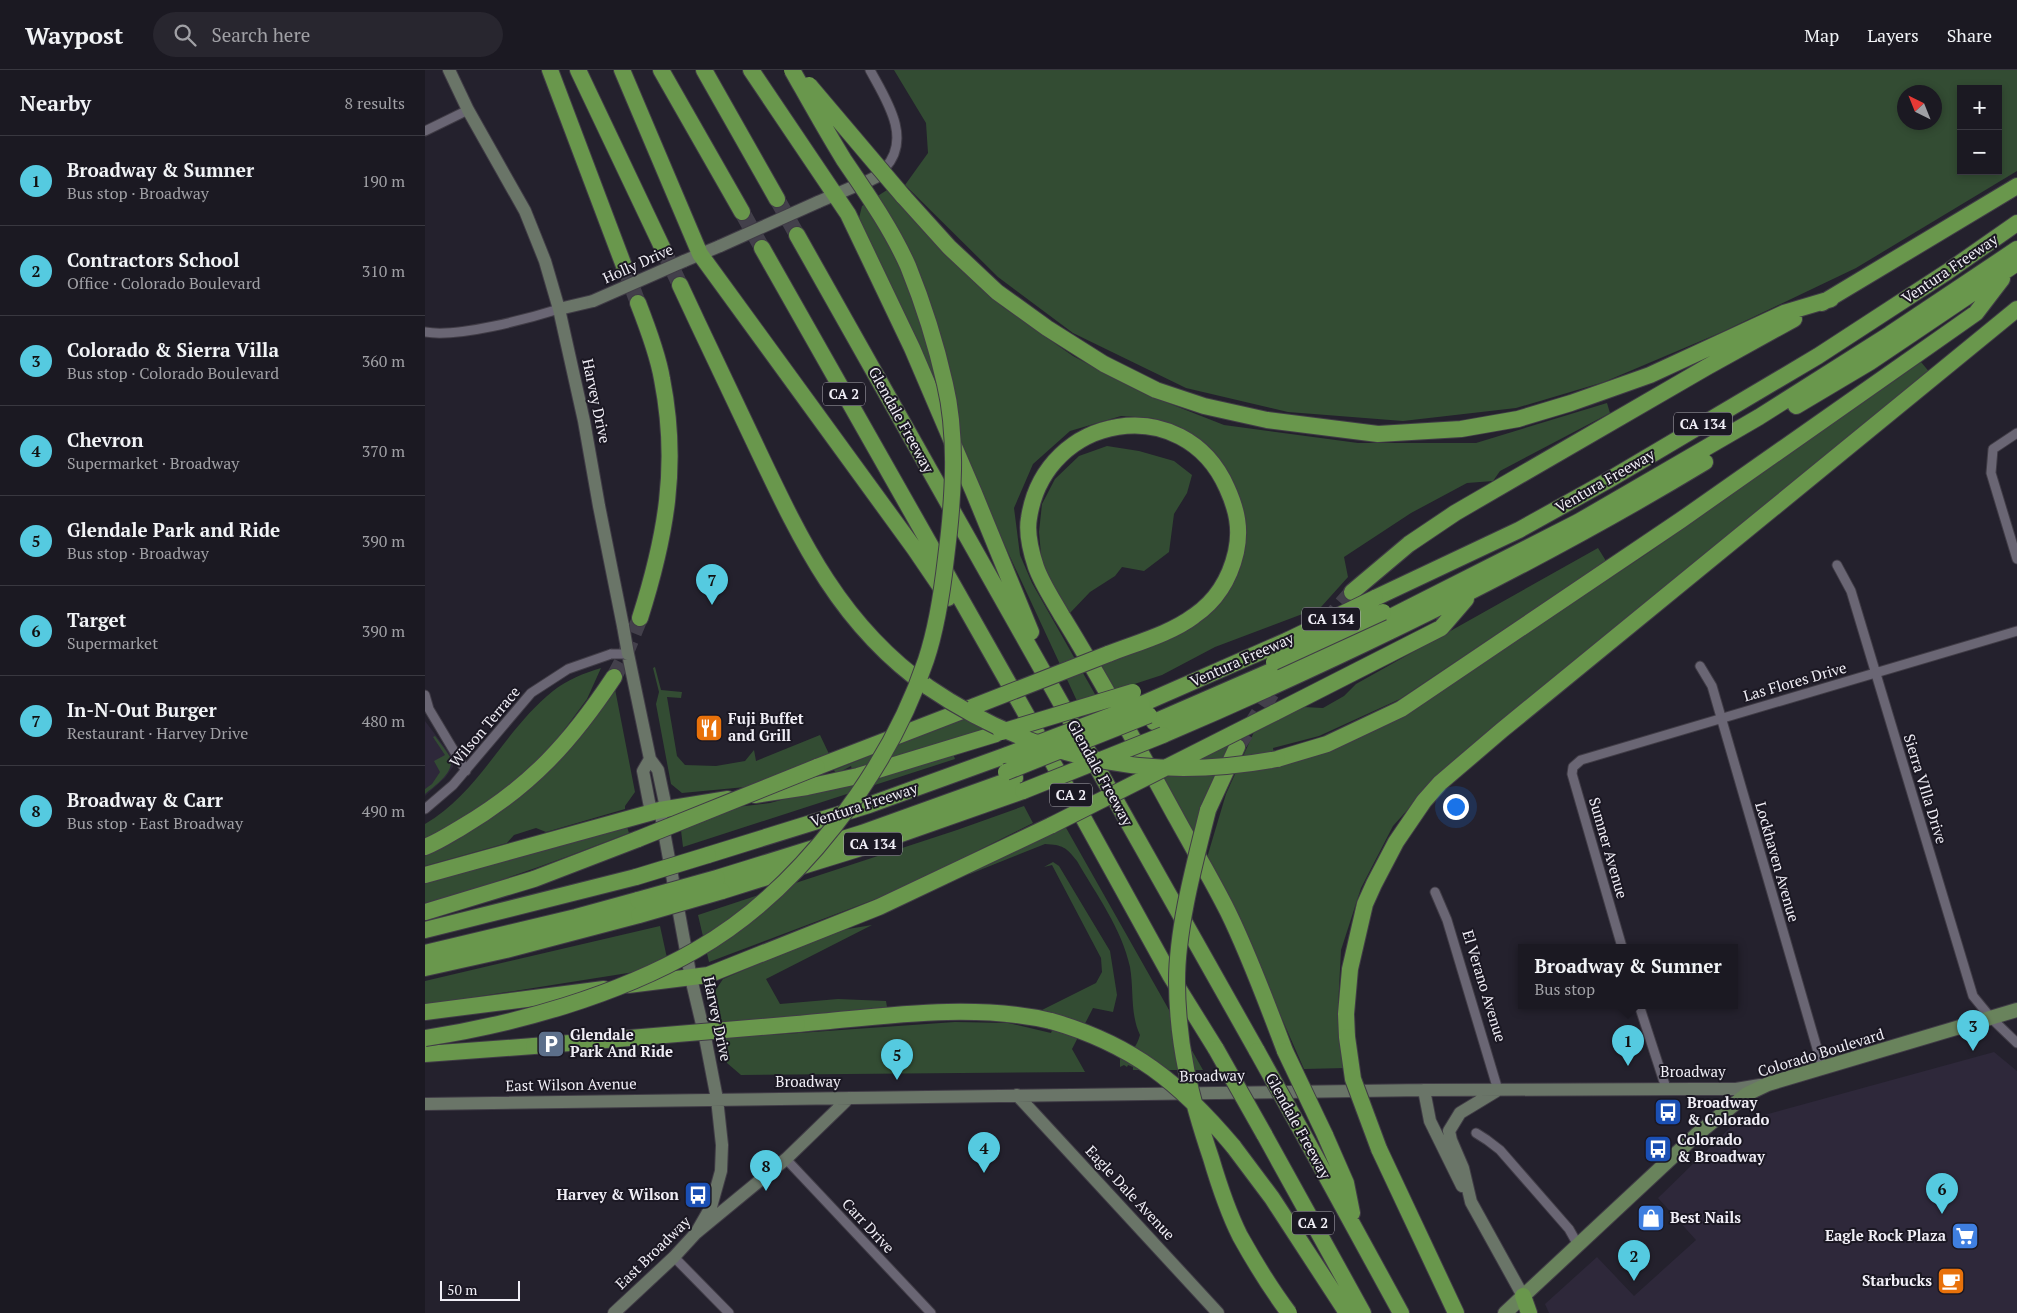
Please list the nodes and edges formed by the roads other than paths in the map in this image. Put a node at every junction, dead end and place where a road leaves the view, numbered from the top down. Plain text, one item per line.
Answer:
1 (442, 70) edge
2 (550, 70) edge
3 (579, 70) edge
4 (622, 70) edge
5 (661, 70) edge
6 (704, 70) edge
7 (751, 70) edge
8 (792, 70) edge
9 (797, 70) edge
10 (870, 70) edge
11 (451, 74) edge
12 (468, 110) junction
13 (425, 131) edge
14 (876, 175) dead end
15 (2017, 186) edge
16 (853, 187) dead end
17 (836, 195) junction
18 (777, 199) tunnel mouth
19 (742, 212) tunnel mouth
20 (2017, 223) edge
21 (797, 235) tunnel mouth
22 (2017, 237) edge
23 (762, 248) tunnel mouth
24 (663, 249) tunnel mouth
25 (2017, 249) edge
26 (700, 254) junction
27 (2014, 265) edge
28 (624, 266) tunnel mouth
29 (680, 285) tunnel mouth
30 (1831, 298) junction
31 (638, 303) tunnel mouth
32 (559, 309) junction
33 (2017, 309) edge
34 (425, 332) edge
35 (2017, 433) edge
36 (2017, 559) edge
37 (1837, 565) dead end
38 (1353, 592) tunnel mouth
39 (1471, 592) junction
40 (1379, 605) junction
41 (640, 618) tunnel mouth
42 (2017, 631) edge
43 (628, 654) junction
44 (1700, 666) dead end
45 (1875, 673) junction
46 (614, 677) tunnel mouth
47 (425, 694) edge
48 (1057, 697) junction
49 (1026, 714) junction
50 (1148, 714) junction
51 (1720, 719) junction
52 (1237, 747) tunnel mouth
53 (1581, 760) joint
54 (466, 771) junction
55 (1015, 780) junction
56 (425, 809) edge
57 (660, 810) junction
58 (425, 847) edge
59 (425, 875) edge
60 (717, 880) junction
61 (1435, 892) dead end
62 (638, 896) junction
63 (425, 912) edge
64 (425, 930) edge
65 (425, 944) edge
66 (1622, 944) edge
67 (425, 953) edge
68 (425, 968) edge
69 (691, 978) junction
70 (1640, 1009) edge
71 (2017, 1010) edge
72 (425, 1012) edge
73 (1991, 1018) junction
74 (425, 1038) edge
75 (2017, 1043) edge
76 (425, 1054) edge
77 (1823, 1068) junction
78 (1768, 1084) junction
79 (1666, 1088) junction
80 (1425, 1090) junction
81 (1498, 1090) junction
82 (1017, 1095) junction
83 (849, 1098) junction
84 (717, 1099) junction
85 (425, 1104) edge
86 (1476, 1134) dead end
87 (786, 1158) junction
88 (1471, 1202) junction
89 (1355, 1228) junction
90 (696, 1233) junction
91 (1578, 1245) junction
92 (674, 1257) junction
93 (1523, 1296) junction
94 (614, 1313) edge
95 (729, 1313) edge
96 (931, 1313) edge
97 (1218, 1313) edge
98 (1289, 1313) edge
99 (1347, 1313) edge
100 (1363, 1313) edge
101 (1401, 1313) edge
102 (1456, 1313) edge
103 (1505, 1313) edge
104 (1529, 1313) edge

1 - 11 street
2 - 28 highway
3 - 24 highway
4 - 26 highway
5 - 19 highway
6 - 18 highway
7 - 17 highway
8 - 74 highway, bridge
9 - 30 highway, bridge
10 - 14 street
11 - 12 main road, Harvey Drive
12 - 13 street
12 - 32 main road, Harvey Drive
15 - 30 highway
16 - 17 main road, Holly Drive
17 - 26 main road, Holly Drive, bridge
17 - 48 highway
20 - 40 highway, Ventura Freeway / CA 134
21 - 48 highway, Glendale Freeway / CA 2
22 - 40 highway
23 - 49 highway, CA 2
25 - 50 highway
26 - 32 main road, Holly Drive, bridge
26 - 49 highway
27 - 29 highway, bridge
27 - 39 highway, Ventura Freeway / CA 134
30 - 38 highway
31 - 41 highway
32 - 34 street, Holly Drive
32 - 43 main road, Harvey Drive, bridge
33 - 102 highway, bridge
35 - 36 street
37 - 45 street, Sierra VIlla Drive
39 - 50 highway, Ventura Freeway / CA 134
39 - 69 highway, bridge
40 - 50 highway, bridge
40 - 50 highway, Ventura Freeway / CA 134, bridge
42 - 45 street, Las Flores Drive
43 - 54 street, Wilson Terrace, bridge
43 - 57 main road, Harvey Drive
44 - 51 street, Lockhaven Avenue
45 - 51 street, Las Flores Drive
45 - 73 street, Sierra VIlla Drive
46 - 58 highway
47 - 54 street
48 - 89 highway, Glendale Freeway / CA 2, bridge
49 - 100 highway, CA 2, bridge
50 - 55 highway, Ventura Freeway / CA 134, bridge
50 - 55 highway, bridge
50 - 57 highway, bridge
50 - 62 highway, Ventura Freeway / CA 134, bridge
51 - 53 street, Las Flores Drive
51 - 77 street, Lockhaven Avenue
52 - 98 highway, bridge
53 - 66 street, Sumner Avenue
54 - 56 street, Wilson Terrace
55 - 60 highway
55 - 60 highway, Ventura Freeway / CA 134
57 - 59 highway
57 - 69 main road, Harvey Drive
60 - 62 highway, Ventura Freeway / CA 134, bridge
60 - 62 highway
61 - 81 street, El Verano Avenue
62 - 64 highway, Ventura Freeway / CA 134
62 - 65 highway
62 - 67 highway
62 - 68 highway, Ventura Freeway / CA 134
63 - 89 highway, bridge
69 - 72 highway
69 - 84 main road, Harvey Drive
70 - 79 street
71 - 73 main road, Colorado Boulevard
73 - 75 street, Sierra VIlla Drive
73 - 77 main road, Colorado Boulevard
76 - 99 highway, bridge
77 - 78 main road, Colorado Boulevard
78 - 79 main road, Broadway
78 - 91 main road, Colorado Boulevard
79 - 81 main road, Broadway
80 - 81 main road, Broadway
80 - 82 main road, Broadway
80 - 88 main road
81 - 88 main road
82 - 83 main road, Broadway
82 - 97 main road, Eagle Dale Avenue
83 - 84 main road, Broadway
83 - 87 main road, East Broadway
84 - 85 main road, East Wilson Avenue
84 - 90 main road, Harvey Drive
86 - 91 street
87 - 90 main road, East Broadway
87 - 96 street, Carr Drive
88 - 93 main road
89 - 101 highway, Glendale Freeway / CA 2
90 - 92 main road, East Broadway
91 - 93 main road, Colorado Boulevard
92 - 94 main road, East Broadway
92 - 95 street
93 - 103 main road, Colorado Boulevard
93 - 104 highway

